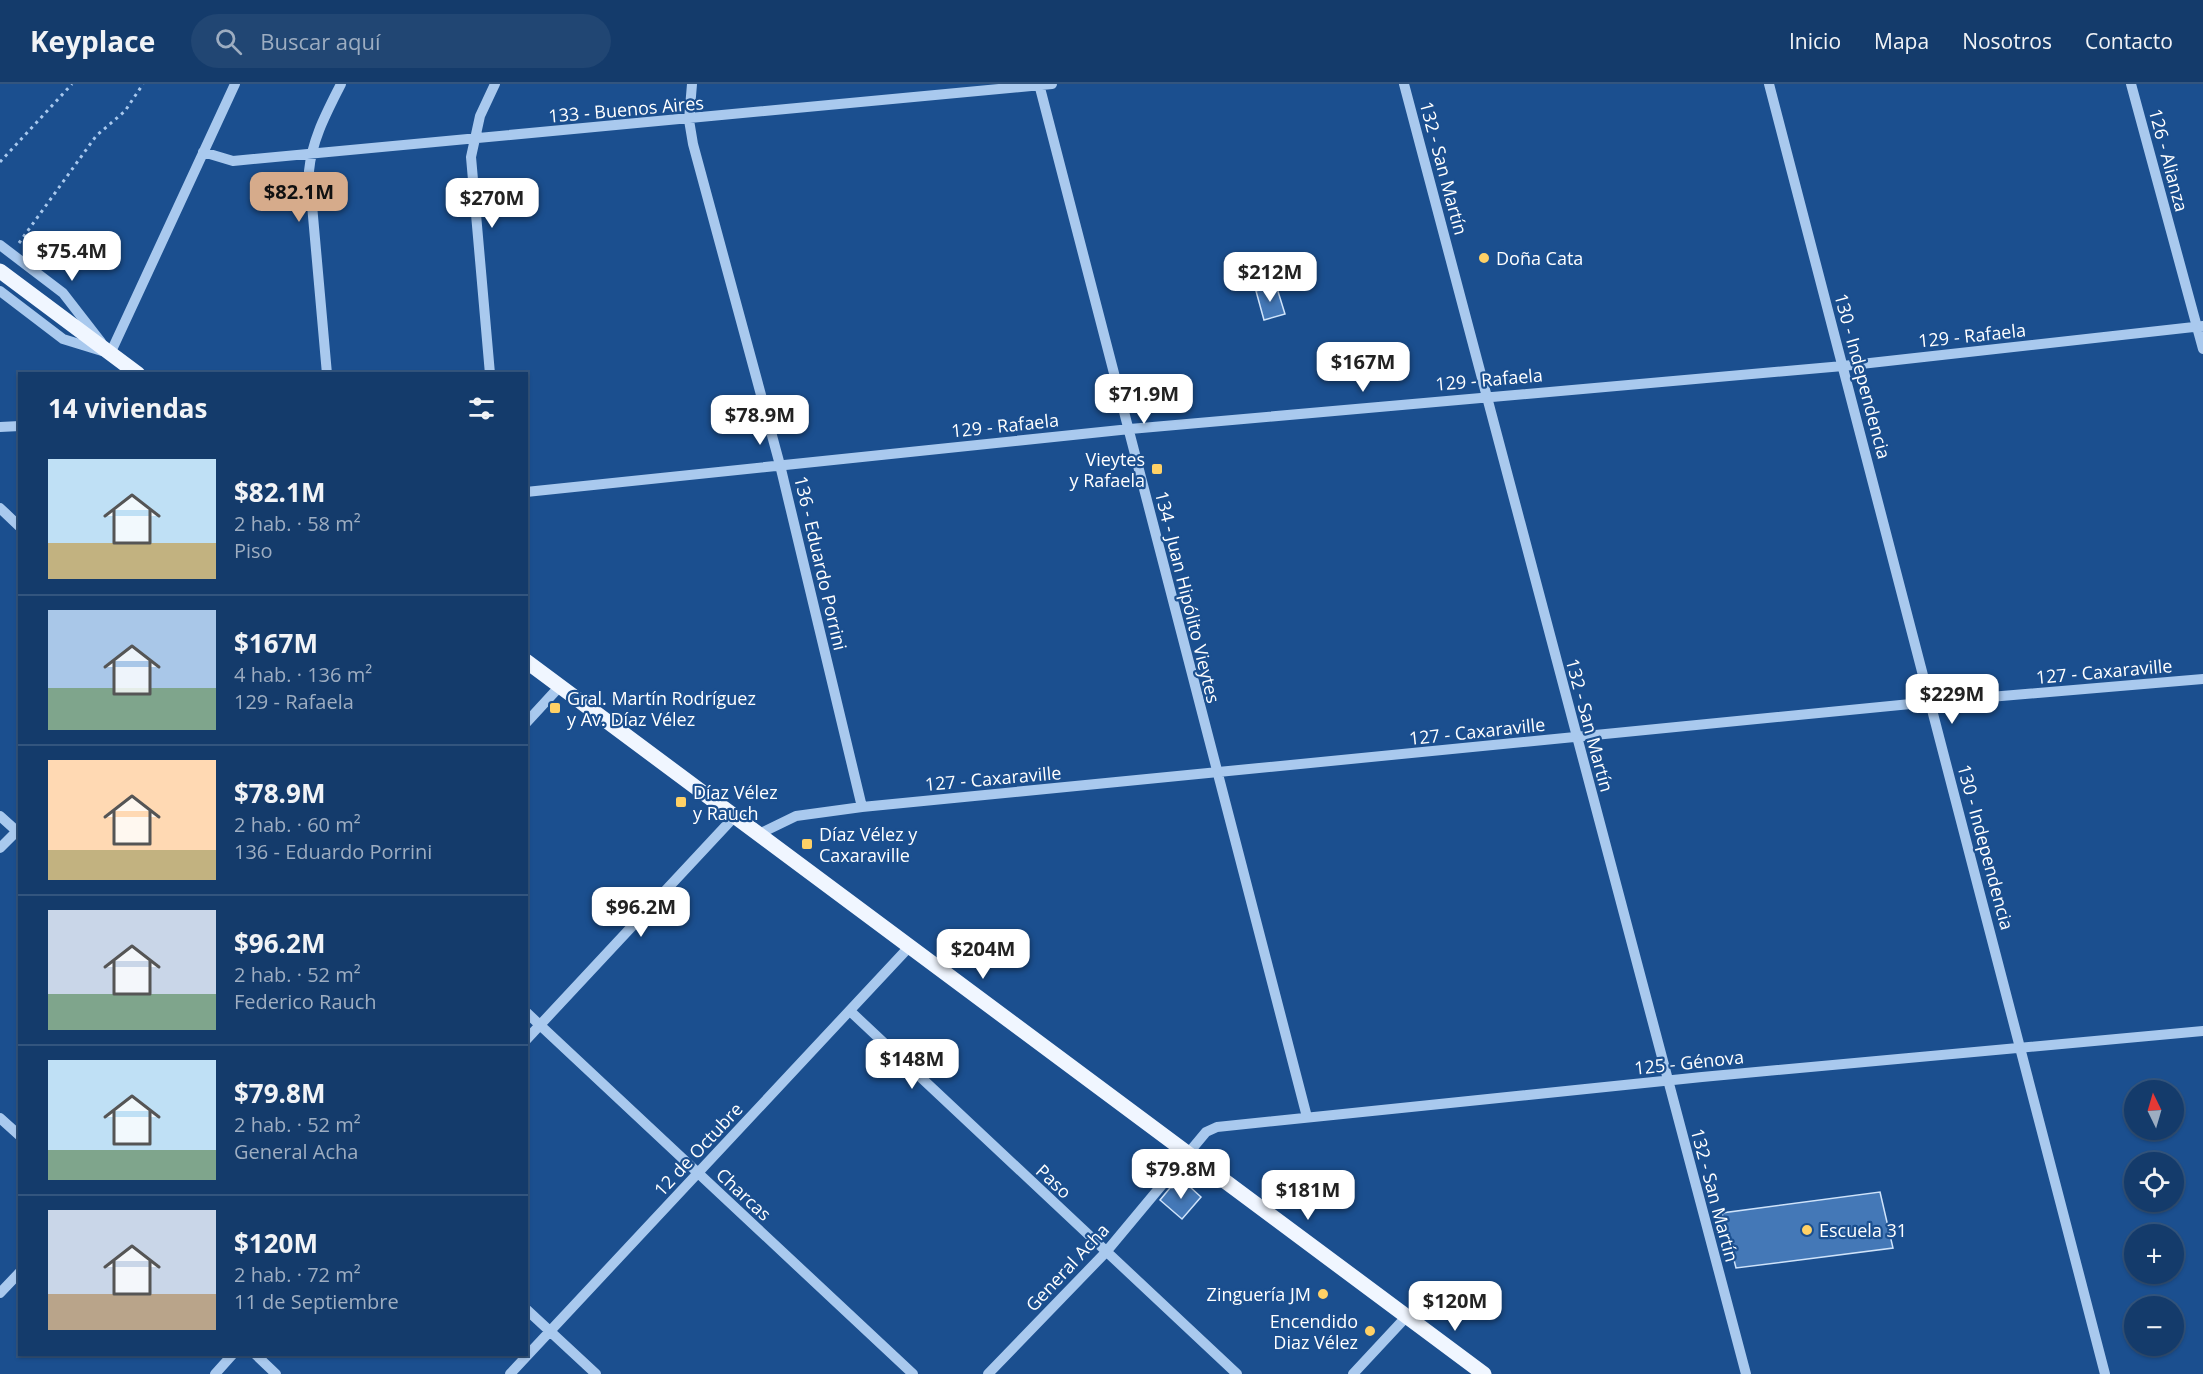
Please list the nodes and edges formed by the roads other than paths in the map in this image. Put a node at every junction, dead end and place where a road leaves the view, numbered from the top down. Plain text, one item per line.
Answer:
1 (235, 84) edge
2 (341, 84) edge
3 (495, 84) edge
4 (692, 84) edge
5 (1052, 84) edge
6 (1404, 84) edge
7 (1769, 84) edge
8 (2131, 84) edge
9 (1039, 85) edge
10 (689, 120) junction
11 (474, 139) junction
12 (203, 153) junction
13 (310, 154) junction
14 (0, 245) edge
15 (0, 271) edge
16 (0, 291) edge
17 (2200, 326) edge
18 (2203, 350) edge
19 (110, 354) junction
20 (1843, 366) junction
21 (135, 372) edge
22 (327, 372) edge
23 (490, 372) edge
24 (1487, 396) junction
25 (18, 426) edge
26 (0, 427) edge
27 (1130, 429) junction
28 (780, 465) junction
29 (528, 492) edge
30 (0, 508) edge
31 (18, 525) edge
32 (528, 662) edge
33 (2203, 679) edge
34 (560, 686) junction
35 (1931, 702) junction
36 (528, 721) edge
37 (1576, 738) junction
38 (1215, 774) junction
39 (862, 807) junction
40 (0, 816) edge
41 (735, 816) junction
42 (18, 831) edge
43 (759, 834) junction
44 (0, 848) edge
45 (910, 946) junction
46 (850, 1011) junction
47 (528, 1014) edge
48 (540, 1025) junction
49 (2203, 1031) edge
50 (528, 1038) edge
51 (2021, 1048) junction
52 (1667, 1081) junction
53 (1307, 1117) junction
54 (0, 1118) edge
55 (18, 1134) edge
56 (1188, 1152) junction
57 (698, 1173) junction
58 (1106, 1252) junction
59 (18, 1274) edge
60 (0, 1293) edge
61 (528, 1311) edge
62 (1407, 1316) junction
63 (550, 1331) junction
64 (528, 1355) edge
65 (231, 1356) edge
66 (257, 1356) edge
67 (527, 1356) edge
68 (215, 1374) edge
69 (276, 1374) edge
70 (510, 1374) edge
71 (596, 1374) edge
72 (914, 1374) edge
73 (988, 1374) edge
74 (1237, 1374) edge
75 (1353, 1374) edge
76 (1484, 1374) edge
77 (1746, 1374) edge
78 (2105, 1374) edge

1 - 12 street
2 - 13 street
3 - 11 street
4 - 10 street, 136 - Eduardo Porrini
5 - 9 street, 133 - Buenos Aires
6 - 24 street, 132 - San Martín
7 - 20 street, 130 - Independencia
8 - 17 street, 126 - Alianza
9 - 10 street, 133 - Buenos Aires
9 - 27 street, 134 - Juan Hipólito Vieytes
10 - 11 street, 133 - Buenos Aires
10 - 28 street, 136 - Eduardo Porrini
11 - 13 street, 133 - Buenos Aires
11 - 23 street
12 - 13 street, 133 - Buenos Aires
12 - 19 street
13 - 22 street
14 - 19 street
15 - 19 main road
16 - 19 street
17 - 18 street, 126 - Alianza
17 - 20 street, 129 - Rafaela
19 - 21 main road
20 - 24 street, 129 - Rafaela
20 - 35 street, 130 - Independencia
24 - 27 street, 129 - Rafaela
24 - 37 street, 132 - San Martín
25 - 26 street
27 - 28 street, 129 - Rafaela
27 - 38 street, 134 - Juan Hipólito Vieytes
28 - 29 street, 129 - Rafaela
28 - 39 street, 136 - Eduardo Porrini
30 - 31 street
32 - 34 main road
33 - 35 street, 127 - Caxaraville
34 - 36 street
34 - 41 main road
35 - 37 street, 127 - Caxaraville
35 - 51 street, 130 - Independencia
37 - 38 street, 127 - Caxaraville
37 - 52 street, 132 - San Martín
38 - 39 street, 127 - Caxaraville
38 - 53 street, 134 - Juan Hipólito Vieytes
39 - 43 street, 127 - Caxaraville
40 - 42 street
41 - 43 main road
41 - 48 street
42 - 44 street
43 - 45 main road
45 - 46 street, 12 de Octubre
45 - 56 main road
46 - 57 street, 12 de Octubre
46 - 58 street, Paso
47 - 48 street, Charcas
48 - 50 street
48 - 57 street, Charcas
49 - 51 street, 125 - Génova
51 - 52 street, 125 - Génova
51 - 78 street, 130 - Independencia
52 - 53 street, 125 - Génova
52 - 77 street, 132 - San Martín
53 - 56 street, 125 - Génova
54 - 55 street
56 - 58 street, General Acha
56 - 62 main road
57 - 63 street, 12 de Octubre
57 - 72 street, Charcas
58 - 73 street, General Acha
58 - 74 street, Paso
59 - 60 street
61 - 63 street
62 - 75 street
62 - 76 main road
63 - 64 street, 12 de Octubre
63 - 71 street
65 - 68 street
66 - 69 street
67 - 70 street, 12 de Octubre

